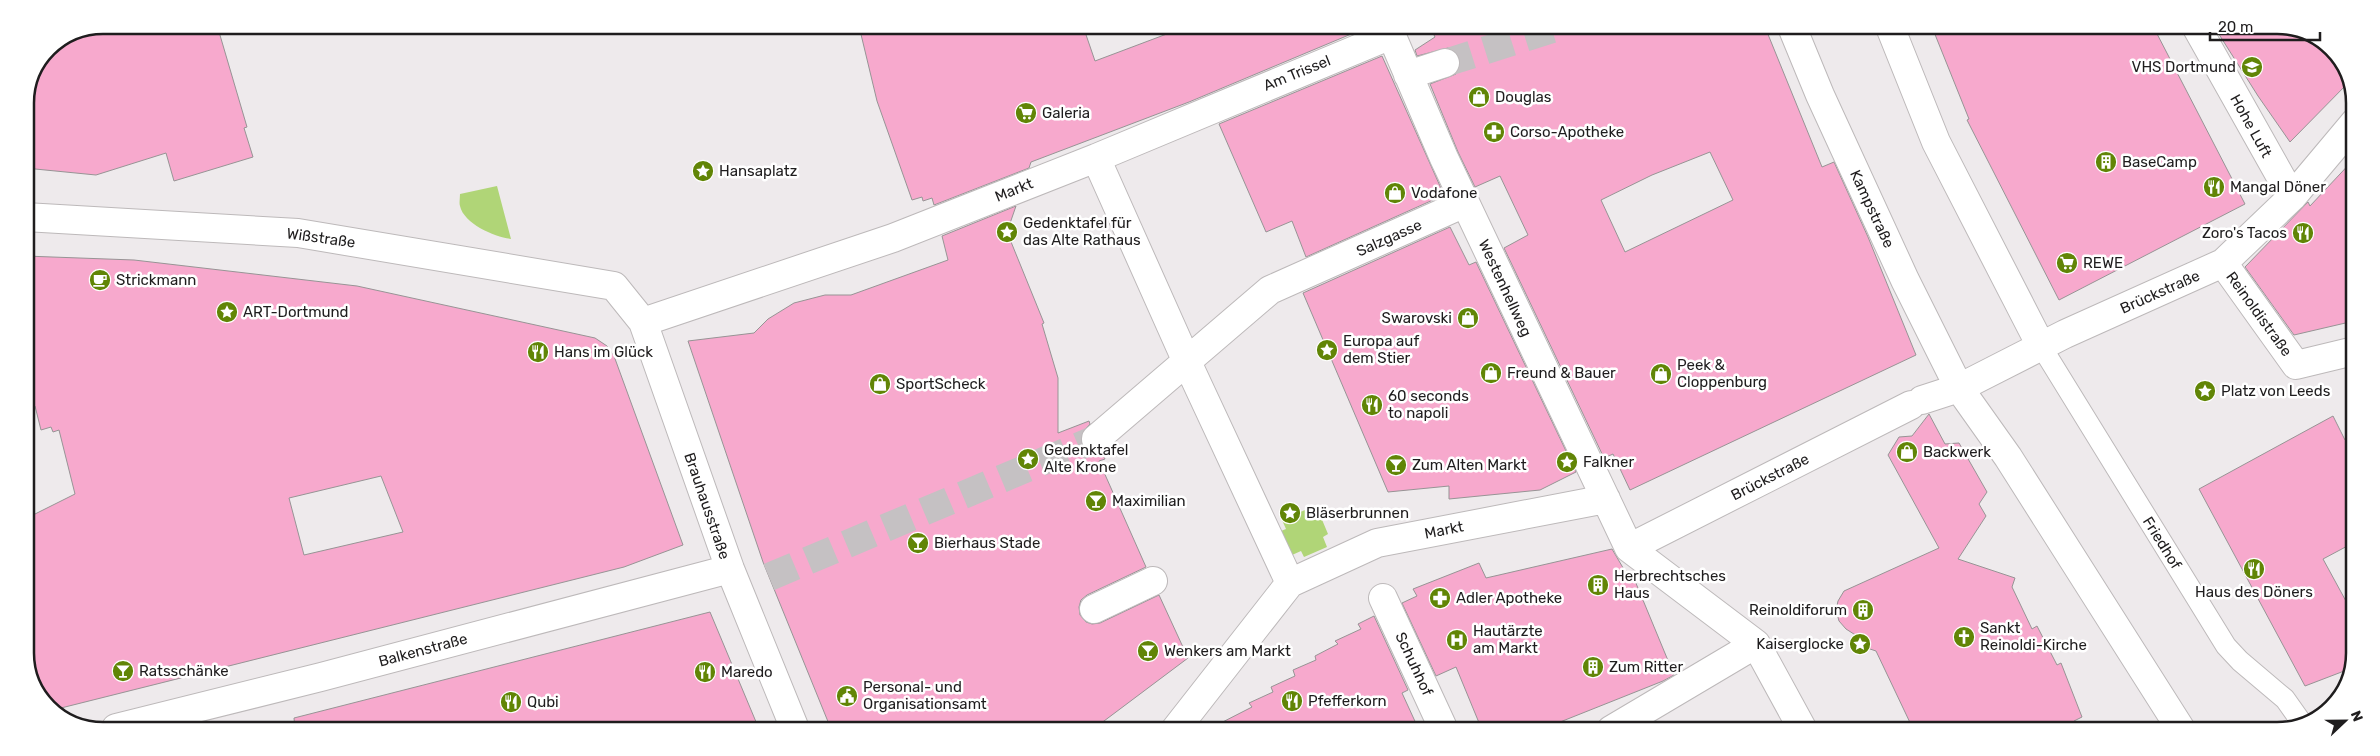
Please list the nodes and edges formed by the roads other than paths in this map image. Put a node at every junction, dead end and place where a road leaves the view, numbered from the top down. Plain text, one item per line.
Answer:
1 (1383, 34) edge
2 (1391, 34) edge
3 (1795, 34) edge
4 (1893, 34) edge
5 (2200, 34) edge
6 (1445, 63) tunnel mouth
7 (1408, 75) junction
8 (1204, 112) joint
9 (2346, 133) edge
10 (1096, 158) junction
11 (2292, 197) junction
12 (1465, 203) junction
13 (34, 218) edge
14 (2223, 263) junction
15 (614, 286) joint
16 (643, 322) junction
17 (2041, 346) junction
18 (2346, 353) edge
19 (1187, 362) junction
20 (1959, 388) junction
21 (1096, 439) tunnel mouth
22 (1606, 499) junction
23 (1628, 548) junction
24 (730, 569) junction
25 (1152, 581) dead end
26 (1290, 583) junction
27 (1383, 598) dead end
28 (1094, 609) dead end
29 (1756, 644) junction
30 (2299, 719) edge
31 (140, 722) edge
32 (792, 722) edge
33 (1181, 722) edge
34 (1440, 722) edge
35 (1624, 722) edge
36 (1799, 722) edge
37 (2176, 722) edge

1 - 8 street, Am Trissel
2 - 7 street, Westenhellweg
3 - 20 street, Kampstraße
4 - 17 street
5 - 11 street, Hohe Luft
6 - 7 street
7 - 12 street, Westenhellweg
8 - 10 street, Markt
9 - 11 street, Brückstraße
10 - 16 street, Markt
10 - 19 street
11 - 14 street, Brückstraße
12 - 19 street, Salzgasse
12 - 22 street, Westenhellweg
13 - 15 street, Wißstraße
14 - 17 street, Brückstraße
14 - 18 street, Reinoldistraße
15 - 16 street, Brauhausstraße
16 - 24 street, Brauhausstraße
17 - 20 street, Brückstraße
17 - 30 lane, Friedhof
19 - 21 street
19 - 26 street
20 - 23 street, Brückstraße
20 - 37 street
22 - 23 street, Westenhellweg
22 - 26 street, Markt
23 - 29 street
24 - 31 street, Balkenstraße
24 - 32 street, Brauhausstraße
25 - 28 street
26 - 33 street, Markt
27 - 34 street, Schuhhof
29 - 35 street
29 - 36 street

